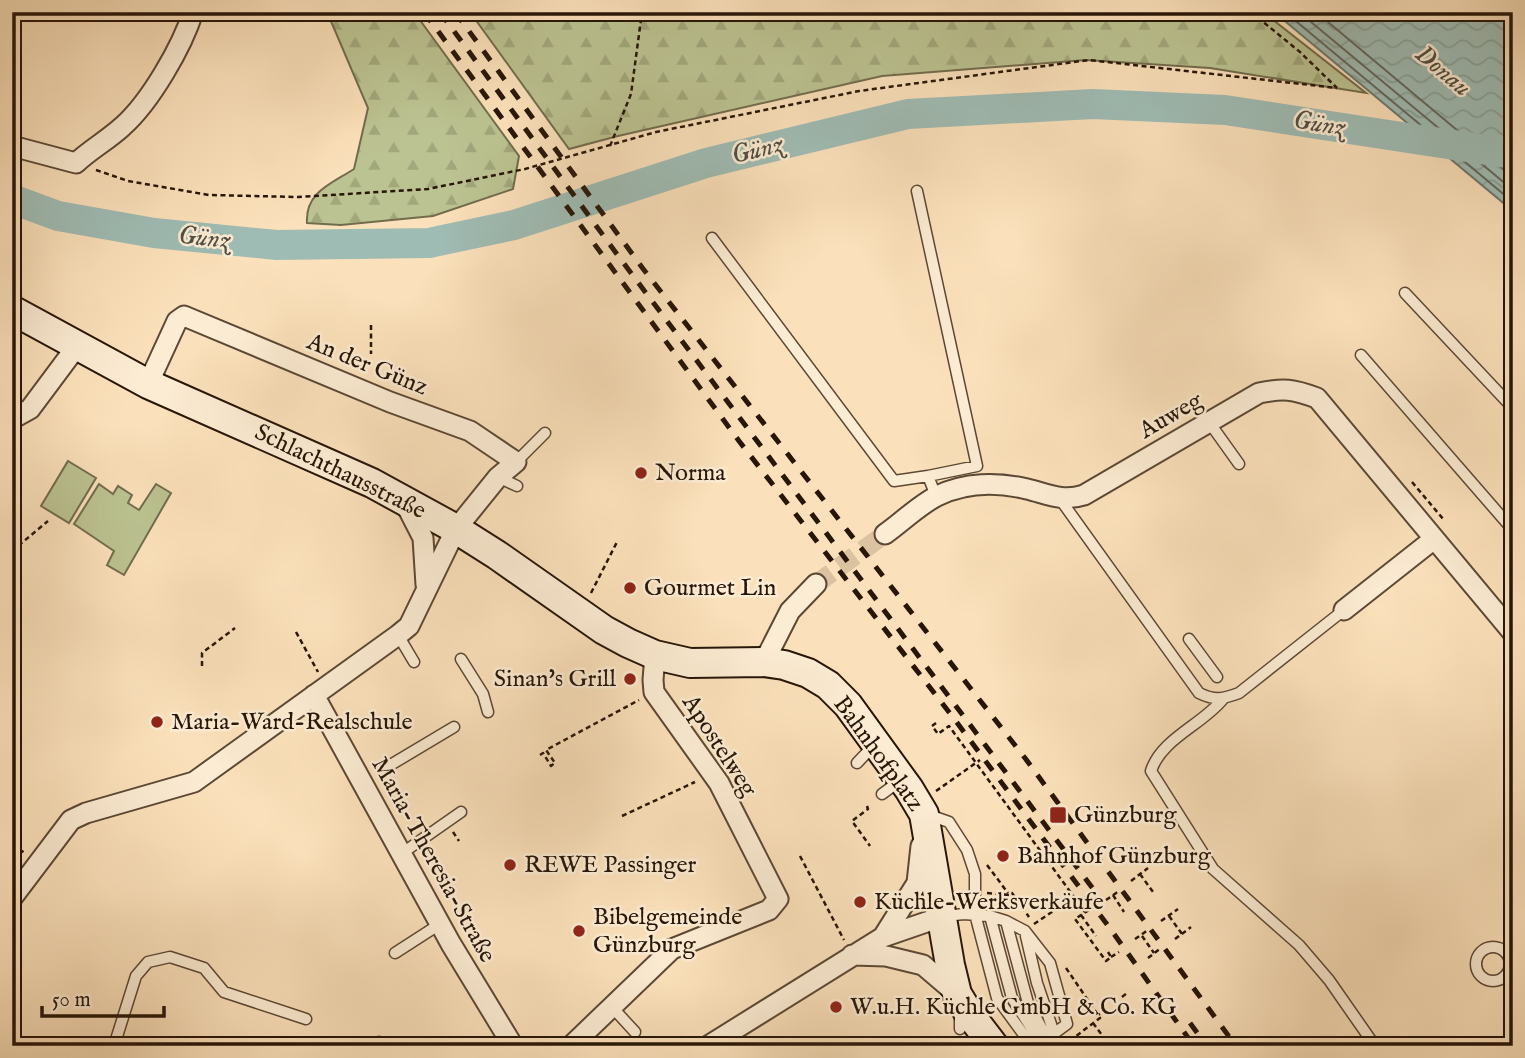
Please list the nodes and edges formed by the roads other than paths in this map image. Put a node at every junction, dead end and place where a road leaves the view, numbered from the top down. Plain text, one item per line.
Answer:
1 (193, 12) edge
2 (12, 146) edge
3 (917, 191) dead end
4 (712, 239) dead end
5 (1405, 293) dead end
6 (12, 310) edge
7 (77, 346) junction
8 (1360, 355) dead end
9 (148, 384) junction
10 (1513, 408) edge
11 (12, 419) edge
12 (1209, 422) junction
13 (545, 433) dead end
14 (516, 462) junction
15 (1239, 464) dead end
16 (928, 476) junction
17 (498, 477) junction
18 (517, 486) dead end
19 (936, 496) junction
20 (1060, 499) junction
21 (403, 500) junction
22 (456, 529) junction
23 (1513, 530) edge
24 (885, 534) tunnel mouth
25 (1434, 539) junction
26 (816, 584) tunnel mouth
27 (426, 589) junction
28 (1344, 610) joint
29 (1513, 633) edge
30 (398, 635) junction
31 (1189, 639) dead end
32 (655, 655) junction
33 (461, 659) dead end
34 (414, 662) dead end
35 (764, 662) junction
36 (1217, 677) dead end
37 (321, 691) junction
38 (1223, 699) junction
39 (488, 712) dead end
40 (454, 727) dead end
41 (382, 770) dead end
42 (927, 804) junction
43 (461, 812) dead end
44 (401, 854) junction
45 (12, 898) edge
46 (975, 914) junction
47 (990, 916) junction
48 (941, 917) junction
49 (1006, 921) junction
50 (440, 924) junction
51 (1024, 931) junction
52 (883, 937) junction
53 (396, 953) dead end
54 (851, 955) junction
55 (612, 1007) junction
56 (962, 1012) junction
57 (306, 1018) dead end
58 (635, 1031) dead end
59 (1042, 1041) edge
60 (114, 1046) edge
61 (513, 1046) edge
62 (571, 1046) edge
63 (708, 1046) edge
64 (994, 1046) edge
65 (1375, 1046) edge

1 - 2 street
3 - 16 lane
4 - 16 lane
5 - 10 lane
6 - 7 main road, Schlachthausstraße
7 - 9 main road, Schlachthausstraße
7 - 11 street
8 - 23 lane
9 - 14 street, An der Günz
9 - 21 main road, Schlachthausstraße
12 - 15 lane
12 - 20 street, Auweg
12 - 25 street, Auweg
13 - 14 lane
14 - 17 street
16 - 19 lane
17 - 18 lane
17 - 22 street
19 - 20 street
19 - 24 street
20 - 38 lane
21 - 22 main road, Schlachthausstraße
21 - 27 street
22 - 27 street
22 - 32 main road, Schlachthausstraße
25 - 28 street
25 - 29 street, Auweg
26 - 35 street
27 - 30 street
28 - 38 lane
30 - 34 lane
30 - 37 street
31 - 36 lane
32 - 35 main road, Bahnhofplatz
32 - 55 street, Apostelweg
33 - 39 lane
35 - 42 main road, Bahnhofplatz
37 - 44 street, Maria-Theresia-Straße
37 - 45 street
38 - 65 lane
40 - 41 lane
42 - 46 lane
42 - 48 main road, Bahnhofplatz
42 - 52 street
43 - 44 lane
44 - 50 street, Maria-Theresia-Straße
46 - 47 lane
46 - 48 lane
46 - 59 lane
47 - 49 lane
47 - 59 lane
48 - 52 street
48 - 56 main road, Bahnhofplatz
49 - 51 lane
49 - 59 lane
50 - 53 lane
50 - 61 street, Maria-Theresia-Straße
51 - 59 lane
51 - 59 lane
52 - 54 street
54 - 56 street
54 - 63 street
55 - 58 lane
55 - 62 street
56 - 64 main road
57 - 60 lane

